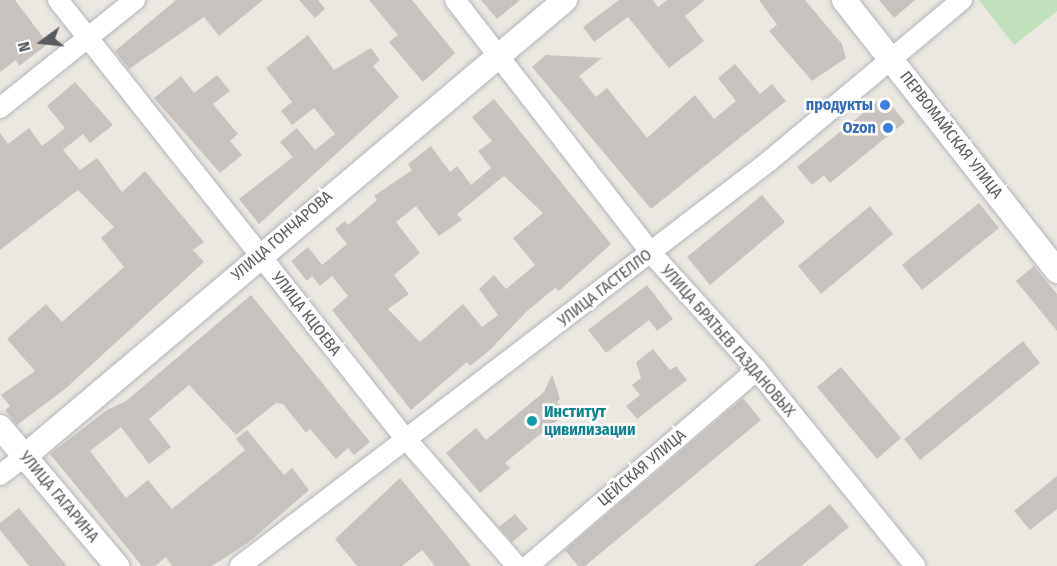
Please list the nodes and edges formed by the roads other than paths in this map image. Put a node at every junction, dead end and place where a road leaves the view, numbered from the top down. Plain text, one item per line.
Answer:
1 (58, 0) edge
2 (135, 0) edge
3 (455, 0) edge
4 (565, 0) edge
5 (844, 0) edge
6 (962, 0) edge
7 (90, 38) junction
8 (497, 54) junction
9 (892, 60) junction
10 (0, 108) edge
11 (651, 253) junction
12 (260, 254) junction
13 (1057, 271) edge
14 (757, 370) junction
15 (0, 427) edge
16 (407, 441) junction
17 (25, 456) junction
18 (0, 475) edge
19 (117, 566) edge
20 (240, 566) edge
21 (517, 566) edge
22 (528, 566) edge
23 (915, 566) edge

1 - 7 street, УЛИЦА КЦОЕВА
2 - 7 street
3 - 8 street, УЛИЦА БРАТЬЕВ ГАЗДАНОВЫХ
4 - 8 street, УЛИЦА ГОНЧАРОВА
5 - 9 street, ПЕРВОМАЙСКАЯ УЛИЦА
6 - 9 street, УЛИЦА ГАСТЕЛЛО
7 - 10 street
7 - 12 street, УЛИЦА КЦОЕВА
8 - 11 street, УЛИЦА БРАТЬЕВ ГАЗДАНОВЫХ
8 - 12 street, УЛИЦА ГОНЧАРОВА
9 - 11 street, УЛИЦА ГАСТЕЛЛО
9 - 13 street, ПЕРВОМАЙСКАЯ УЛИЦА
11 - 14 street, УЛИЦА БРАТЬЕВ ГАЗДАНОВЫХ
11 - 16 street, УЛИЦА ГАСТЕЛЛО
12 - 16 street, УЛИЦА КЦОЕВА
12 - 17 street, УЛИЦА ГОНЧАРОВА
14 - 22 street, ЦЕЙСКАЯ УЛИЦА
14 - 23 street, УЛИЦА БРАТЬЕВ ГАЗДАНОВЫХ
15 - 17 street, УЛИЦА ГАГАРИНА
16 - 20 street, УЛИЦА ГАСТЕЛЛО
16 - 21 street, УЛИЦА КЦОЕВА
17 - 18 street, УЛИЦА ГОНЧАРОВА
17 - 19 street, УЛИЦА ГАГАРИНА

